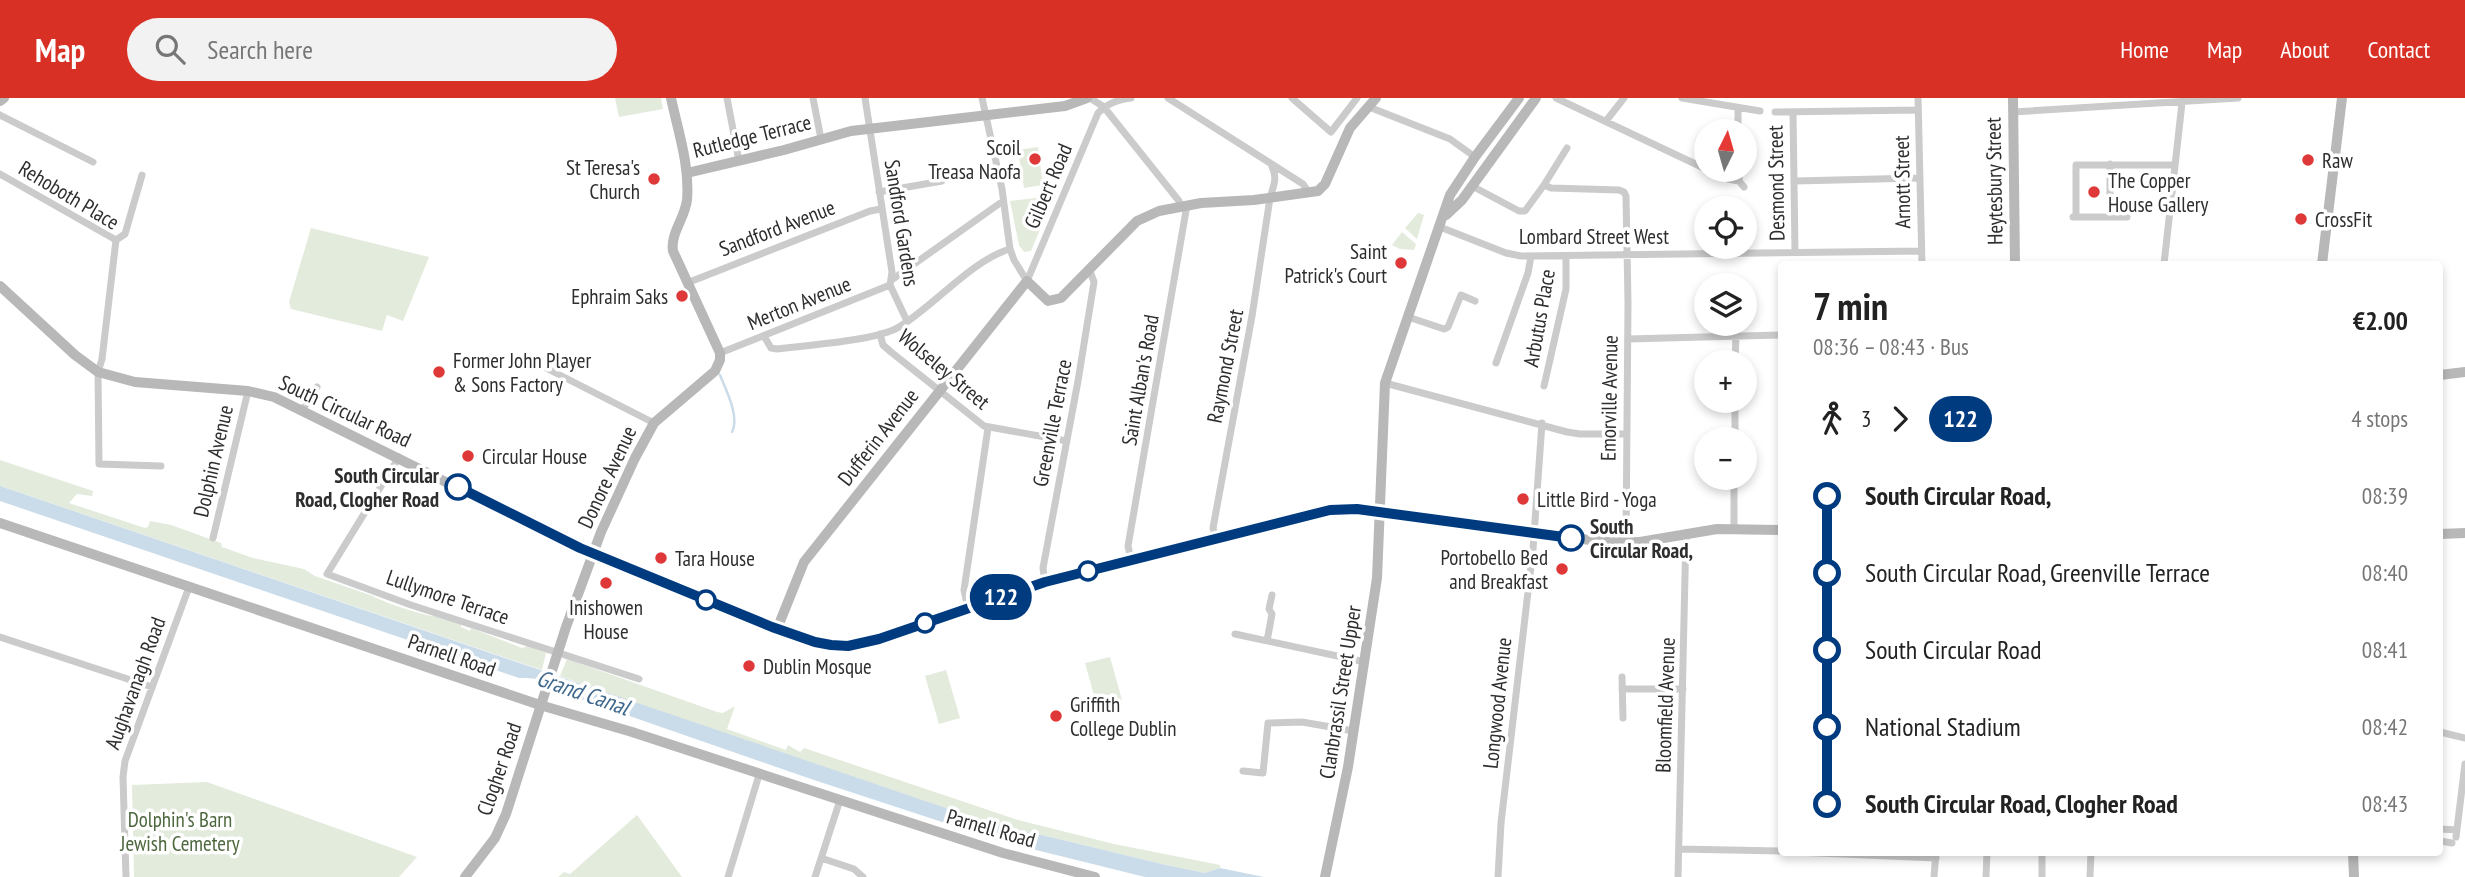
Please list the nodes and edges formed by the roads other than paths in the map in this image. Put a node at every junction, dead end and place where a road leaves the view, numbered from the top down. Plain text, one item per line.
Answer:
1 (671, 98) edge
2 (727, 98) edge
3 (813, 98) edge
4 (865, 98) edge
5 (982, 98) edge
6 (1089, 98) edge
7 (1131, 98) edge
8 (1168, 98) edge
9 (1292, 98) edge
10 (1357, 98) edge
11 (1519, 98) edge
12 (1536, 98) edge
13 (1556, 98) edge
14 (1584, 98) edge
15 (1624, 98) edge
16 (1682, 98) edge
17 (1918, 98) edge
18 (2013, 98) edge
19 (2238, 98) edge
20 (2342, 98) edge
21 (1372, 102) edge
22 (2182, 103) junction
23 (1104, 107) junction
24 (1577, 108) junction
25 (1738, 109) junction
26 (1918, 110) junction
27 (1760, 111) dead end
28 (1775, 112) dead end
29 (1793, 112) junction
30 (2013, 112) junction
31 (986, 114) junction
32 (0, 115) edge
33 (1738, 119) edge
34 (1606, 121) junction
35 (869, 129) junction
36 (821, 139) junction
37 (1567, 148) dead end
38 (1475, 157) junction
39 (739, 161) junction
40 (93, 162) dead end
41 (1694, 163) edge
42 (2110, 164) junction
43 (2174, 165) junction
44 (1272, 167) junction
45 (687, 173) junction
46 (0, 174) edge
47 (142, 175) dead end
48 (1919, 178) junction
49 (942, 181) dead end
50 (1795, 181) junction
51 (1544, 185) junction
52 (1472, 186) junction
53 (879, 192) junction
54 (1309, 193) junction
55 (1270, 198) junction
56 (1003, 201) junction
57 (1184, 206) junction
58 (881, 209) junction
59 (2110, 217) junction
60 (2127, 217) dead end
61 (1442, 222) junction
62 (116, 240) junction
63 (1010, 249) junction
64 (1921, 251) junction
65 (1795, 252) junction
66 (1627, 254) junction
67 (1531, 256) junction
68 (1566, 256) junction
69 (1922, 261) edge
70 (2015, 261) edge
71 (2164, 261) edge
72 (2322, 261) edge
73 (1090, 271) junction
74 (1027, 281) junction
75 (892, 282) junction
76 (687, 283) junction
77 (0, 286) edge
78 (1475, 301) dead end
79 (1409, 317) junction
80 (907, 321) junction
81 (880, 334) junction
82 (1778, 335) edge
83 (764, 336) junction
84 (1736, 336) joint
85 (1757, 336) edge
86 (1628, 339) junction
87 (1735, 350) edge
88 (720, 353) junction
89 (1496, 363) dead end
90 (546, 368) dead end
91 (98, 372) junction
92 (2465, 372) edge
93 (2443, 375) edge
94 (1385, 383) junction
95 (1544, 386) dead end
96 (317, 387) dead end
97 (939, 390) junction
98 (248, 391) junction
99 (303, 409) junction
100 (654, 423) junction
101 (1542, 423) junction
102 (988, 428) junction
103 (1626, 434) junction
104 (1067, 440) junction
105 (399, 457) junction
106 (161, 466) dead end
107 (1734, 490) edge
108 (1379, 511) junction
109 (0, 523) edge
110 (1734, 530) junction
111 (1778, 530) edge
112 (1534, 533) junction
113 (1686, 533) junction
114 (2443, 534) edge
115 (2464, 534) edge
116 (213, 538) dead end
117 (1216, 540) junction
118 (1626, 542) junction
119 (594, 553) junction
120 (1131, 560) junction
121 (1045, 582) junction
122 (189, 587) junction
123 (1272, 595) dead end
124 (968, 608) junction
125 (777, 628) junction
126 (1235, 634) dead end
127 (0, 637) edge
128 (1267, 641) junction
129 (556, 655) junction
130 (1365, 662) junction
131 (1622, 677) dead end
132 (639, 679) dead end
133 (152, 687) junction
134 (1622, 689) junction
135 (1683, 689) junction
136 (541, 702) junction
137 (1623, 718) dead end
138 (1354, 732) junction
139 (2443, 733) edge
140 (2462, 737) edge
141 (2465, 764) edge
142 (1243, 771) dead end
143 (759, 775) junction
144 (840, 800) junction
145 (2443, 830) edge
146 (2455, 837) junction
147 (2443, 840) edge
148 (1679, 849) junction
149 (1778, 852) edge
150 (1936, 856) edge
151 (1987, 856) edge
152 (2042, 856) edge
153 (2091, 856) edge
154 (2353, 856) edge
155 (821, 858) junction
156 (1055, 872) edge
157 (126, 877) edge
158 (466, 877) edge
159 (728, 877) edge
160 (815, 877) edge
161 (863, 877) edge
162 (1095, 877) edge
163 (1325, 877) edge
164 (1498, 877) edge
165 (1678, 877) edge
166 (1934, 877) edge
167 (1986, 877) edge
168 (2042, 877) edge
169 (2090, 877) edge
170 (2354, 877) edge

1 - 45 main road
2 - 39 street
3 - 36 street
4 - 35 street, Sandford Gardens
5 - 31 street
6 - 23 street
6 - 31 main road, Rutledge Terrace
7 - 23 street
8 - 44 street
9 - 10 street
11 - 38 main road, Clanbrassil Street Upper
12 - 52 main road
13 - 24 street
14 - 24 street
15 - 34 street
16 - 25 street
17 - 26 street, Arnott Street
18 - 30 main road, Heytesbury Street
19 - 22 street
20 - 72 main road
21 - 38 street
21 - 54 main road
22 - 30 street
22 - 43 street
23 - 57 street
23 - 74 street, Gilbert Road
24 - 34 street
25 - 27 street
25 - 33 street
26 - 29 street
26 - 48 street, Arnott Street
28 - 29 street
29 - 50 street, Desmond Street
30 - 70 main road, Heytesbury Street
31 - 35 main road, Rutledge Terrace
31 - 56 street
32 - 40 street
34 - 41 street
35 - 36 main road, Rutledge Terrace
35 - 53 street, Sandford Gardens
36 - 39 main road, Rutledge Terrace
37 - 51 street
38 - 61 main road, Clanbrassil Street Upper
39 - 45 main road, Rutledge Terrace
42 - 43 street
42 - 59 street
42 - 59 street
43 - 71 street
44 - 54 street
44 - 55 street, Raymond Street
45 - 76 main road
46 - 62 street, Rehoboth Place
47 - 62 street
48 - 50 street
48 - 64 street, Arnott Street
49 - 53 street
50 - 65 street, Desmond Street
51 - 52 street
51 - 66 street, Emorville Avenue
52 - 61 main road
53 - 58 street, Sandford Gardens
54 - 55 main road
55 - 57 main road
55 - 117 street, Raymond Street
56 - 63 street
56 - 75 street, Merton Avenue
57 - 73 main road
57 - 120 street, Saint Alban's Road
58 - 75 street, Sandford Gardens
58 - 76 street, Sandford Avenue
59 - 60 street
61 - 67 street, Lombard Street West
61 - 79 main road, Clanbrassil Street Upper
62 - 91 street, Rehoboth Place
63 - 74 street
63 - 80 street
64 - 65 street, Lombard Street West
64 - 69 street, Arnott Street
65 - 66 street, Lombard Street West
66 - 68 street, Lombard Street West
66 - 86 street, Emorville Avenue
67 - 68 street, Lombard Street West
67 - 89 street
68 - 95 street, Arbutus Place
73 - 74 main road
73 - 104 street, Greenville Terrace
74 - 97 main road, Dufferin Avenue
75 - 80 street, Sandford Gardens
75 - 83 street, Merton Avenue
76 - 88 main road
77 - 91 main road, South Circular Road
78 - 79 street
79 - 94 main road, Clanbrassil Street Upper
80 - 81 street
81 - 83 street
81 - 97 street, Wolseley Street
82 - 85 street
83 - 88 street, Merton Avenue
84 - 86 street
84 - 87 street
86 - 103 street, Emorville Avenue
88 - 100 main road, Donore Avenue
90 - 100 street
91 - 98 main road, South Circular Road
91 - 106 street, Rehoboth Place
92 - 93 main road
94 - 101 street
94 - 108 main road, Clanbrassil Street Upper
96 - 99 street
97 - 102 street, Wolseley Street
97 - 125 main road, Dufferin Avenue
98 - 99 main road, South Circular Road
98 - 116 street, Dolphin Avenue
99 - 105 main road, South Circular Road
100 - 119 main road, Donore Avenue
101 - 103 street
101 - 112 street, Longwood Avenue
102 - 104 street
102 - 124 street
103 - 118 street, Emorville Avenue
104 - 121 street, Greenville Terrace
105 - 119 main road, South Circular Road
105 - 129 street, Lullymore Terrace
107 - 110 street
108 - 112 main road, South Circular Road
108 - 117 main road, South Circular Road
108 - 130 main road, Clanbrassil Street Upper
109 - 122 main road, Parnell Road
110 - 111 main road, South Circular Road
110 - 113 main road, South Circular Road
112 - 118 main road, South Circular Road
112 - 164 street, Longwood Avenue
113 - 118 main road, South Circular Road
113 - 135 street, Bloomfield Avenue
114 - 115 main road
117 - 120 main road, South Circular Road
119 - 125 main road, South Circular Road
119 - 129 main road, Donore Avenue
120 - 121 main road, South Circular Road
121 - 124 main road, South Circular Road
122 - 133 street, Aughavanagh Road
122 - 136 main road, Parnell Road
123 - 128 street
124 - 125 main road, South Circular Road
126 - 128 street
127 - 133 street
128 - 130 street
129 - 132 street, Lullymore Terrace
129 - 136 main road, Donore Avenue
130 - 138 main road, Clanbrassil Street Upper
131 - 134 street
133 - 157 street, Aughavanagh Road
134 - 135 street
134 - 137 street
135 - 148 street, Bloomfield Avenue
136 - 143 main road, Parnell Road
136 - 158 main road, Clogher Road
138 - 142 street
138 - 163 main road, Clanbrassil Street Upper
139 - 140 street
141 - 146 street
143 - 144 main road, Parnell Road
143 - 159 street
144 - 155 street
144 - 156 main road, Parnell Road
145 - 146 street
146 - 147 street
148 - 149 street
148 - 165 street, Bloomfield Avenue
150 - 166 street
151 - 167 street
152 - 168 street
153 - 169 street
154 - 170 main road
155 - 160 street
155 - 161 street
156 - 162 main road, Parnell Road

